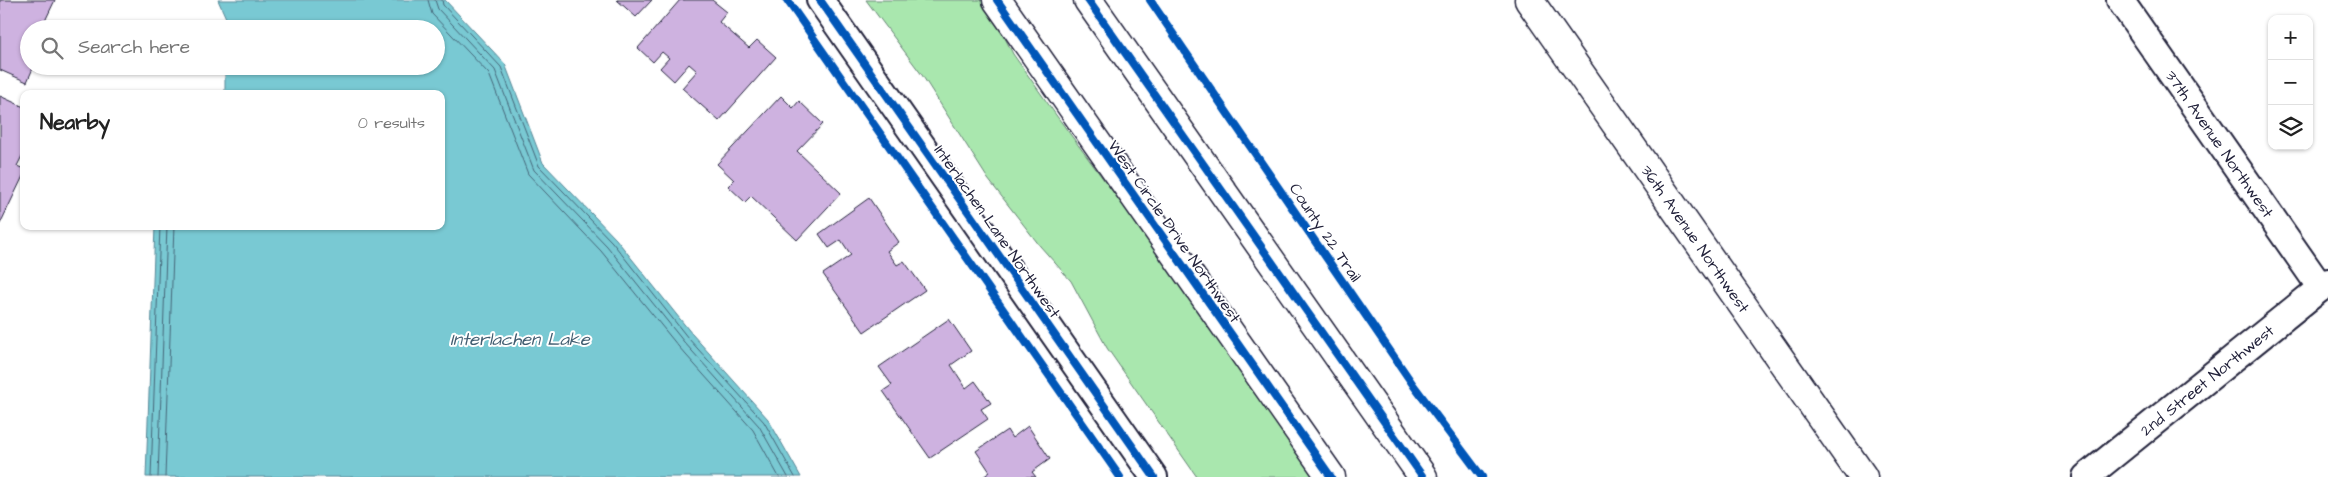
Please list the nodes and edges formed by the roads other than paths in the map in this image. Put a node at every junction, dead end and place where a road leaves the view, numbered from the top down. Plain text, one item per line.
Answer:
1 (820, 0) edge
2 (996, 0) edge
3 (1088, 0) edge
4 (1529, 0) edge
5 (2120, 0) edge
6 (2324, 285) edge
7 (1154, 477) edge
8 (1331, 477) edge
9 (1422, 477) edge
10 (1863, 477) edge
11 (2086, 477) edge

1 - 7 street, Interlachen Lane Northwest
2 - 8 main road, West Circle Drive Northwest
3 - 9 main road
4 - 10 main road, 36th Avenue Northwest
5 - 6 street, 37th Avenue Northwest
6 - 11 street, 2nd Street Northwest

